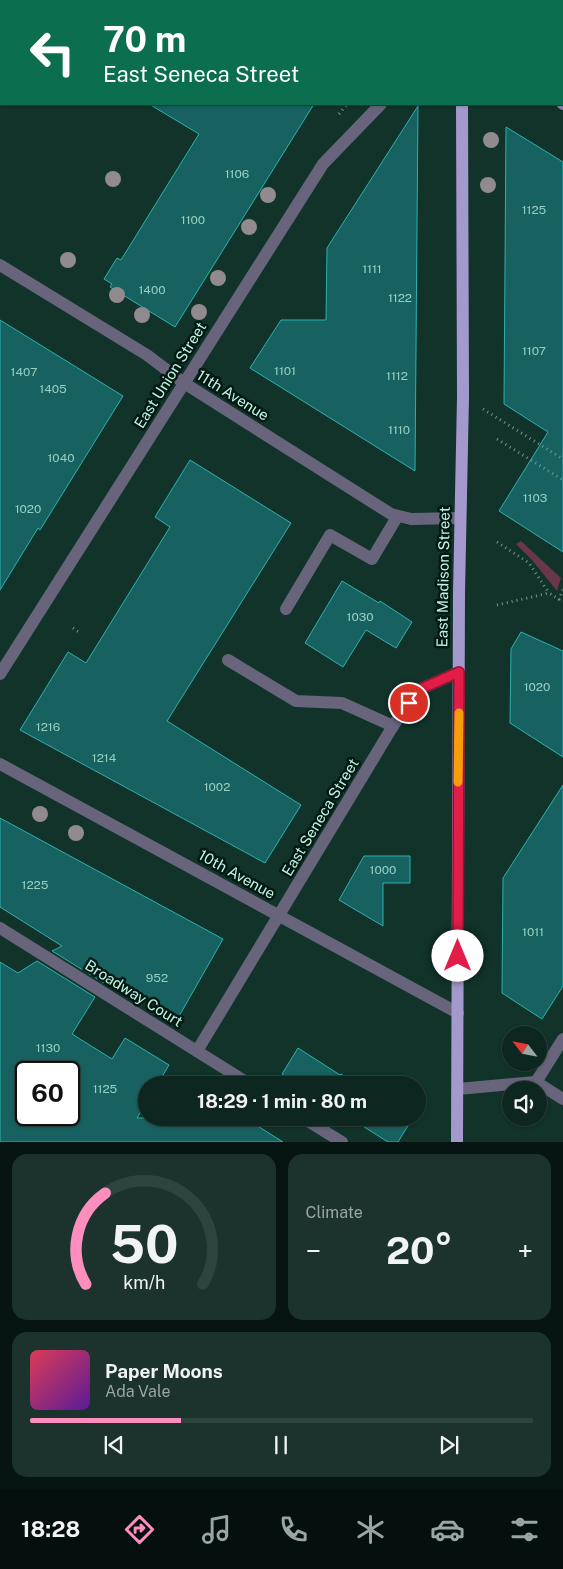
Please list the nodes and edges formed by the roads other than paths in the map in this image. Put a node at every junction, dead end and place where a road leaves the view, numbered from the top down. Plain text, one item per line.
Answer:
1 (380, 105) edge
2 (462, 105) edge
3 (0, 266) edge
4 (184, 383) junction
5 (397, 517) junction
6 (460, 518) junction
7 (286, 609) dead end
8 (228, 660) dead end
9 (459, 672) junction
10 (0, 674) edge
11 (393, 726) junction
12 (0, 764) edge
13 (279, 916) junction
14 (0, 928) edge
15 (458, 1013) junction
16 (563, 1039) edge
17 (197, 1051) junction
18 (237, 1076) edge
19 (537, 1081) edge
20 (502, 1085) edge
21 (458, 1089) junction
22 (547, 1089) edge
23 (563, 1098) edge
24 (316, 1126) edge
25 (342, 1142) edge
26 (457, 1142) edge

1 - 4 street, East Union Street
2 - 6 main road, East Madison Street
3 - 4 street, 11th Avenue
4 - 5 street, 11th Avenue
4 - 10 street, East Union Street
5 - 6 street, 11th Avenue
5 - 7 street
6 - 9 main road, East Madison Street
8 - 11 street
9 - 11 street, East Seneca Street
9 - 15 main road, East Madison Street
11 - 13 street, East Seneca Street
12 - 13 street, 10th Avenue
13 - 15 street, 10th Avenue
13 - 17 street, East Seneca Street
14 - 17 street, Broadway Court
15 - 21 main road, East Madison Street
16 - 19 street
17 - 18 street, Broadway Court
20 - 21 street
21 - 26 main road, East Madison Street
22 - 23 street
24 - 25 street

